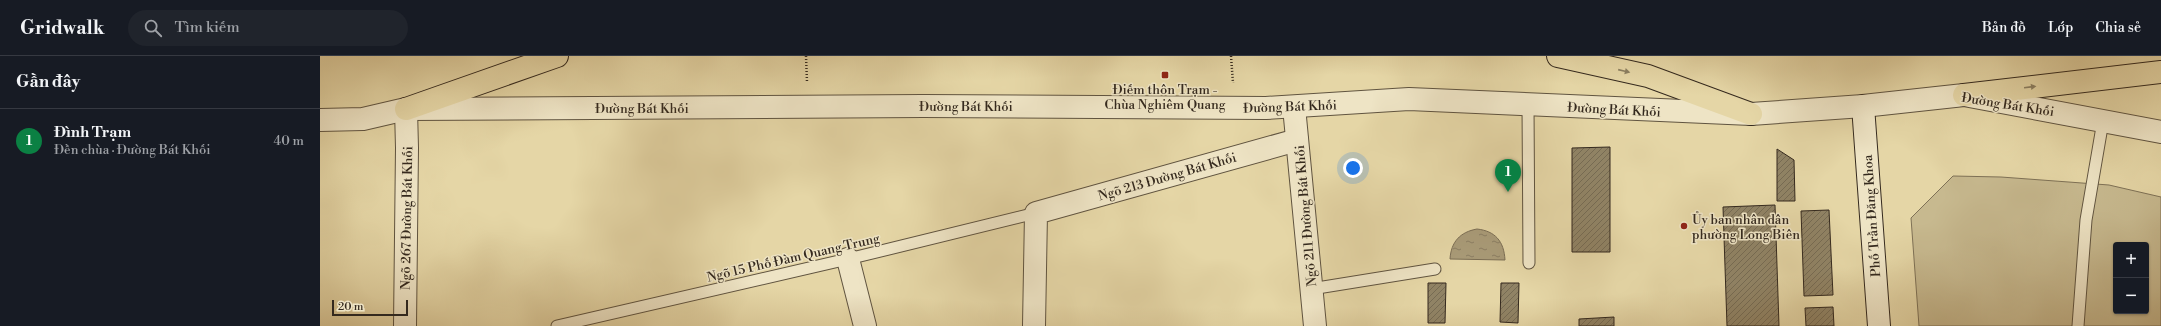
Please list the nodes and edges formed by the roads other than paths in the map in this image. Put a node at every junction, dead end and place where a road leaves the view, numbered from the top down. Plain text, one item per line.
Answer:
1 (557, 56) edge
2 (1558, 56) edge
3 (2161, 72) edge
4 (1964, 95) junction
5 (1528, 105) junction
6 (1862, 106) junction
7 (1294, 107) junction
8 (406, 109) junction
9 (1751, 114) junction
10 (320, 120) edge
11 (2103, 121) junction
12 (2161, 132) edge
13 (1297, 140) junction
14 (1036, 213) junction
15 (848, 259) junction
16 (1529, 263) dead end
17 (1435, 269) dead end
18 (1312, 289) junction
19 (404, 326) edge
20 (556, 326) edge
21 (865, 326) edge
22 (1034, 326) edge
23 (1315, 326) edge
24 (1879, 326) edge
25 (2078, 326) edge

1 - 8 main road
2 -> 9 main road
4 -> 3 main road
4 - 6 street, Đường Bát Khối
4 - 11 street, Đường Bát Khối
5 - 7 street, Đường Bát Khối
5 - 9 street, Đường Bát Khối
5 - 16 lane
6 - 9 street, Đường Bát Khối
6 - 24 street, Phố Trần Đăng Khoa
7 - 8 street, Đường Bát Khối
7 - 13 street, Ngõ 211 Đường Bát Khối
8 - 10 street, Đường Bát Khối
8 - 19 street, Ngõ 267 Đường Bát Khối
11 - 12 street, Đường Bát Khối
11 - 25 lane
13 - 14 street, Ngõ 213 Đường Bát Khối
13 - 18 street, Ngõ 211 Đường Bát Khối
14 - 15 lane, Ngõ 15 Phố Đàm Quang Trung
14 - 22 street
15 - 20 lane, Ngõ 15 Phố Đàm Quang Trung
15 - 21 street
17 - 18 lane
18 - 23 street, Ngõ 211 Đường Bát Khối

